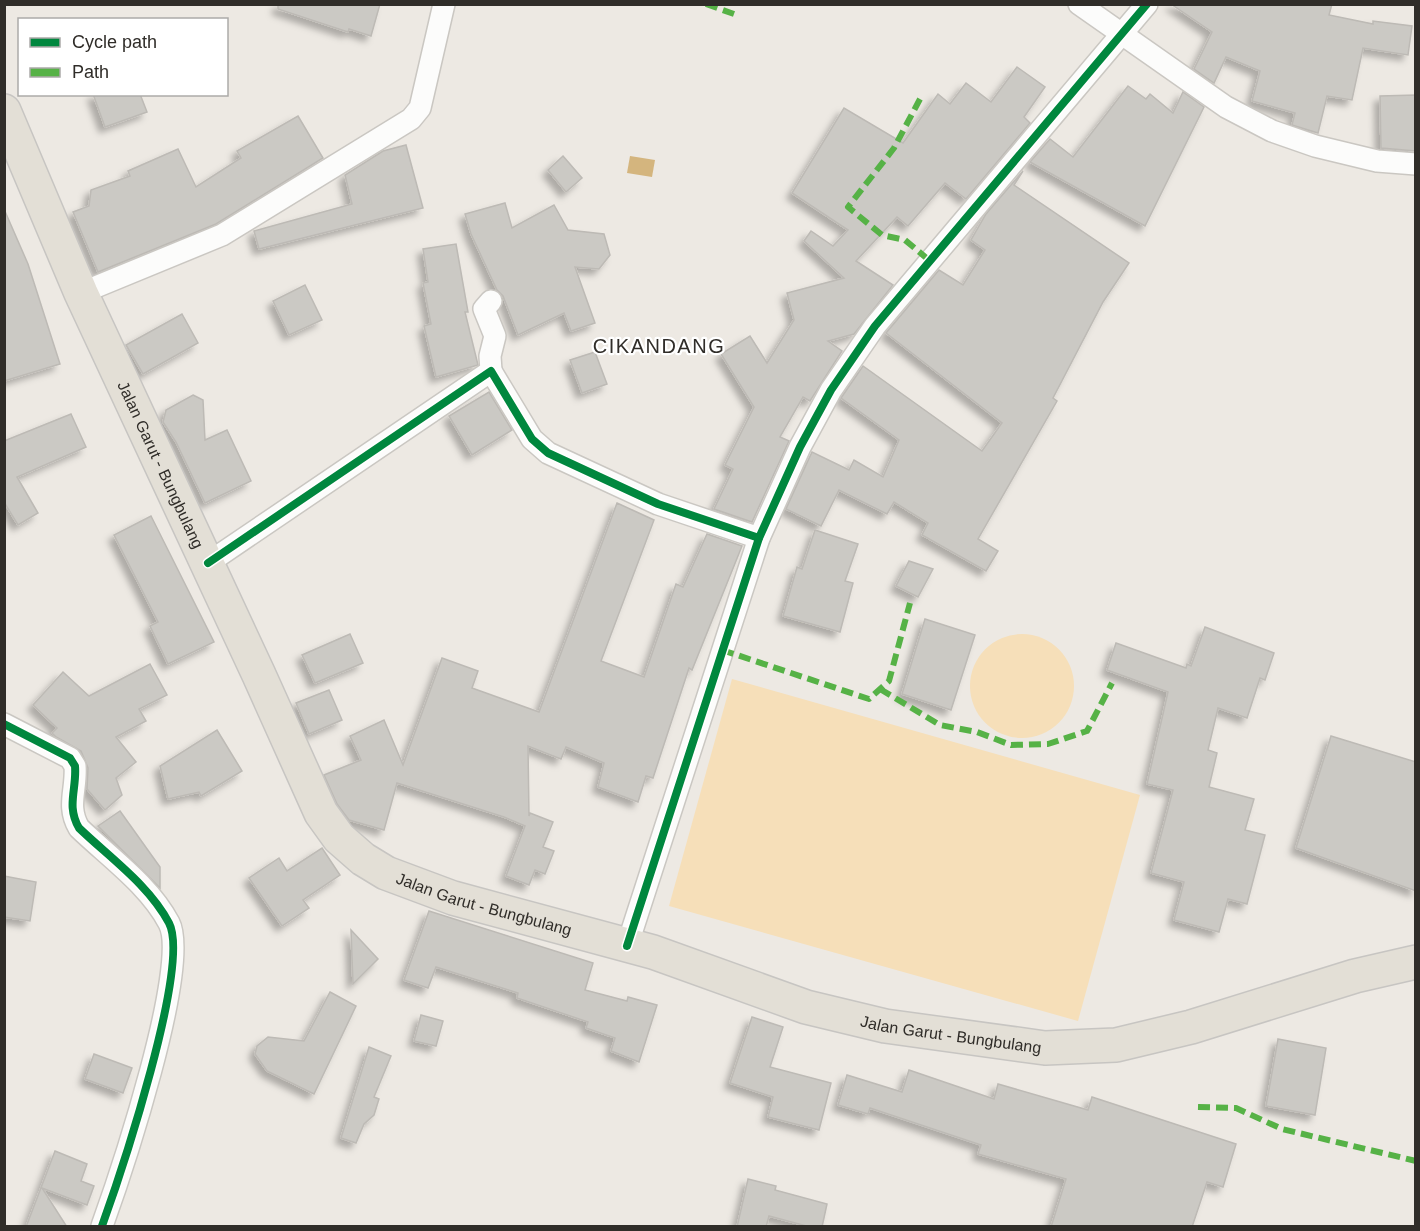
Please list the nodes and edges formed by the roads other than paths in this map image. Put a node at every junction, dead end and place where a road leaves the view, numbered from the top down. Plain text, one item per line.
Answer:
1 (444, 4) edge
2 (1079, 4) edge
3 (1147, 4) edge
4 (1123, 35) junction
5 (4, 111) edge
6 (1416, 164) edge
7 (81, 293) junction
8 (491, 301) dead end
9 (491, 371) junction
10 (759, 538) junction
11 (208, 563) junction
12 (4, 724) edge
13 (627, 946) junction
14 (1416, 962) edge
15 (102, 1227) edge

1 - 7 street
2 - 4 street
3 - 4 street
4 - 6 street
4 - 10 street
5 - 7 main road, Jalan Garut - Bungbulang
7 - 11 main road, Jalan Garut - Bungbulang
8 - 9 street
9 - 10 street
9 - 11 street
10 - 13 street
11 - 13 main road, Jalan Garut - Bungbulang
12 - 15 street
13 - 14 main road, Jalan Garut - Bungbulang

